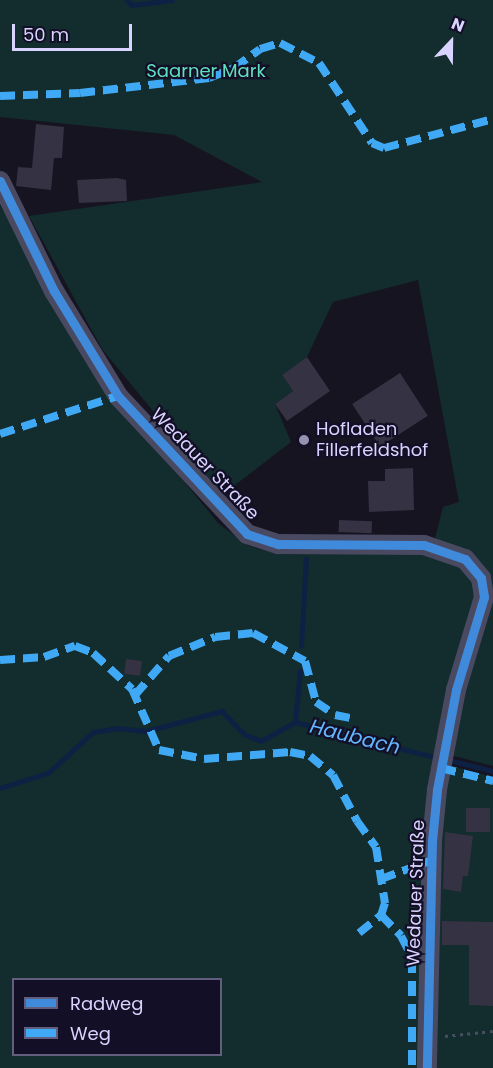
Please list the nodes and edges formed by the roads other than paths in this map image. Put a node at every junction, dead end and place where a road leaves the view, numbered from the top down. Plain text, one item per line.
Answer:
1 (0, 181) edge
2 (428, 1068) edge

1 - 2 street, Wedauer Straße

